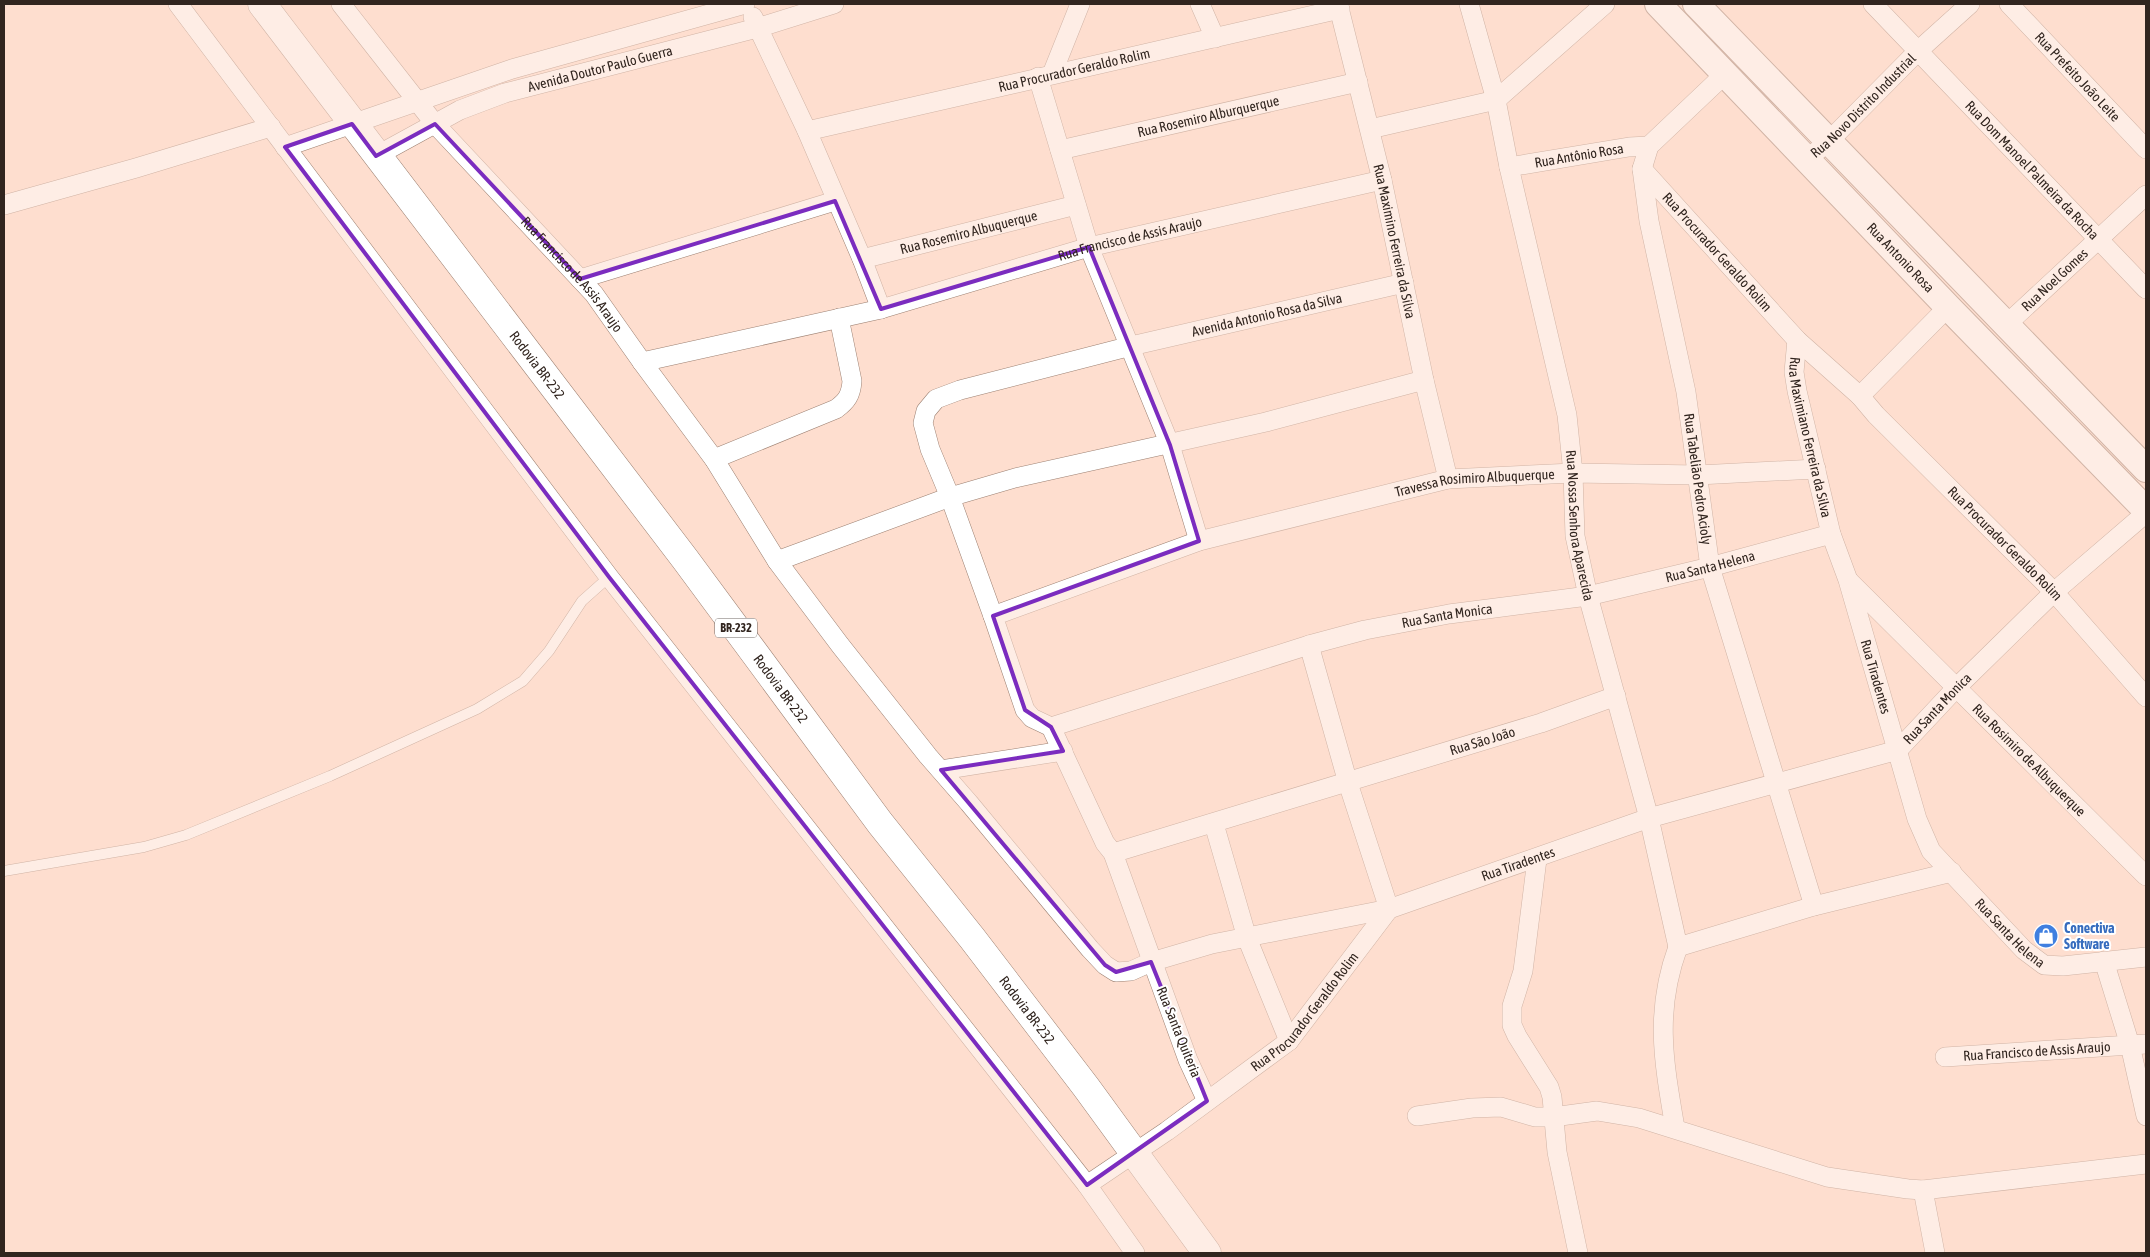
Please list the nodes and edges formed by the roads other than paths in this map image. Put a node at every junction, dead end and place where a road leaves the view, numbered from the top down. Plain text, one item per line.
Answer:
1 (178, 4) edge
2 (262, 4) edge
3 (342, 4) edge
4 (746, 4) edge
5 (834, 4) edge
6 (1080, 4) edge
7 (1200, 4) edge
8 (1469, 4) edge
9 (1606, 4) edge
10 (1658, 4) edge
11 (1696, 4) edge
12 (1873, 4) edge
13 (1970, 4) edge
14 (2009, 4) edge
15 (1339, 6) edge
16 (757, 28) junction
17 (1214, 38) junction
18 (1919, 50) junction
19 (1725, 74) junction
20 (1045, 75) junction
21 (1358, 82) junction
22 (1496, 100) junction
23 (417, 102) junction
24 (352, 124) junction
25 (435, 124) junction
26 (270, 127) junction
27 (1370, 129) junction
28 (807, 131) junction
29 (1829, 141) junction
30 (285, 146) junction
31 (1649, 146) junction
32 (2146, 149) edge
33 (1060, 150) junction
34 (376, 156) junction
35 (1806, 160) junction
36 (1509, 166) junction
37 (1642, 169) junction
38 (1382, 180) junction
39 (2146, 195) edge
40 (835, 201) junction
41 (4, 205) edge
42 (1076, 205) junction
43 (2098, 239) junction
44 (1089, 247) junction
45 (862, 259) junction
46 (580, 279) junction
47 (1404, 283) junction
48 (2146, 289) edge
49 (1948, 307) junction
50 (881, 309) junction
51 (840, 318) junction
52 (2008, 324) junction
53 (1797, 340) junction
54 (1131, 346) junction
55 (642, 362) junction
56 (1424, 380) junction
57 (1860, 396) junction
58 (1170, 445) junction
59 (714, 460) junction
60 (1816, 469) junction
61 (2146, 469) edge
62 (1573, 473) junction
63 (1698, 475) junction
64 (1448, 479) junction
65 (950, 496) junction
66 (2146, 511) edge
67 (1831, 534) junction
68 (1199, 541) junction
69 (777, 561) junction
70 (1710, 567) junction
71 (609, 576) junction
72 (1848, 580) junction
73 (2054, 592) junction
74 (1588, 596) junction
75 (993, 616) junction
76 (1309, 645) junction
77 (1956, 688) junction
78 (1616, 696) junction
79 (2146, 697) edge
80 (1051, 727) junction
81 (1898, 750) junction
82 (1063, 751) junction
83 (941, 770) junction
84 (1348, 783) junction
85 (1777, 784) junction
86 (1648, 818) junction
87 (1917, 819) joint
88 (1214, 824) junction
89 (1113, 853) junction
90 (1537, 859) junction
91 (4, 871) edge
92 (1952, 872) junction
93 (2146, 876) edge
94 (1814, 906) junction
95 (1389, 909) junction
96 (1247, 938) junction
97 (1678, 948) junction
98 (2146, 957) edge
99 (2104, 961) junction
100 (1151, 962) junction
101 (1289, 1041) junction
102 (2138, 1044) edge
103 (1945, 1057) dead end
104 (1207, 1101) junction
105 (1417, 1116) dead end
106 (2146, 1116) edge
107 (1553, 1117) junction
108 (1675, 1128) junction
109 (1134, 1152) junction
110 (2146, 1164) edge
111 (1087, 1185) junction
112 (1923, 1190) junction
113 (1135, 1253) edge
114 (1207, 1253) edge
115 (1578, 1253) edge
116 (1934, 1253) edge

1 - 26 street
2 - 24 highway, Rodovia BR-232 / BR-232
3 - 23 street, Rua Francisco de Assis Araujo
4 - 16 street
4 - 23 street, Avenida Doutor Paulo Guerra
5 - 16 street, Avenida Doutor Paulo Guerra
6 - 20 street
7 - 17 street
8 - 22 street, Rua Nossa Senhora Aparecida
9 - 22 street
10 - 19 main road, Rua Antonio Rosa
11 - 29 main road
12 - 18 street, Rua Dom Manoel Palmeira da Rocha
13 - 18 street, Rua Novo Distrito Industrial
14 - 32 street, Rua Prefeito João Leite
15 - 17 street, Rua Procurador Geraldo Rolim
15 - 21 street, Rua Maximino Ferreira da Silva
16 - 25 street, Avenida Doutor Paulo Guerra
16 - 28 street
17 - 20 street, Rua Procurador Geraldo Rolim
18 - 29 street, Rua Novo Distrito Industrial
18 - 43 street, Rua Dom Manoel Palmeira da Rocha
19 - 31 street, Rua Tabelião Pedro Acioly
19 - 35 main road, Rua Antonio Rosa
20 - 28 street, Rua Procurador Geraldo Rolim
20 - 33 street
21 - 27 street, Rua Maximino Ferreira da Silva
21 - 33 street, Rua Rosemiro Alburquerque
22 - 27 street
22 - 36 street, Rua Nossa Senhora Aparecida
23 - 24 street, Avenida Doutor Paulo Guerra
23 - 25 street, Rua Francisco de Assis Araujo
24 - 30 street, Avenida Doutor Paulo Guerra
24 - 34 highway, Rodovia BR-232 / BR-232
25 - 34 street, Avenida Doutor Paulo Guerra
25 - 46 street, Rua Francisco de Assis Araujo
26 - 30 street
26 - 41 street
27 - 38 street, Rua Maximino Ferreira da Silva
28 - 40 street
29 - 35 street, Rua Novo Distrito Industrial
29 - 52 main road
30 - 71 street
31 - 36 street, Rua Antônio Rosa
31 - 37 street, Rua Tabelião Pedro Acioly
33 - 42 street
34 - 109 highway, Rodovia BR-232 / BR-232
35 - 49 main road, Rua Antonio Rosa
36 - 62 street, Rua Nossa Senhora Aparecida
37 - 53 street, Rua Procurador Geraldo Rolim
37 - 63 street, Rua Tabelião Pedro Acioly
38 - 44 street, Rua Francisco de Assis Araujo
38 - 47 street, Rua Maximino Ferreira da Silva
39 - 43 street, Rua Noel Gomes
40 - 45 street
40 - 46 street
42 - 44 street
42 - 45 street, Rua Rosemiro Albuquerque
43 - 48 street, Rua Dom Manoel Palmeira da Rocha
43 - 52 street, Rua Noel Gomes
44 - 50 street, Rua Francisco de Assis Araujo
44 - 54 street
45 - 50 street
46 - 55 street, Rua Francisco de Assis Araujo
47 - 54 street, Avenida Antonio Rosa da Silva
47 - 56 street, Rua Maximino Ferreira da Silva
49 - 57 street
49 - 66 main road, Rua Antonio Rosa
50 - 51 street, Rua Francisco de Assis Araujo
51 - 55 street, Rua Francisco de Assis Araujo
51 - 59 street
52 - 61 main road
53 - 57 street, Rua Procurador Geraldo Rolim
53 - 60 street, Rua Maximiano Ferreira da Silva
54 - 58 street
54 - 65 street, Avenida Antonio Rosa da Silva
55 - 59 street
56 - 58 street
56 - 64 street, Rua Maximino Ferreira da Silva
57 - 73 street, Rua Procurador Geraldo Rolim
58 - 65 street
58 - 68 street
59 - 69 street
60 - 63 street, Travessa Rosimiro Albuquerque
60 - 67 street, Rua Maximiano Ferreira da Silva
62 - 63 street, Travessa Rosimiro Albuquerque
62 - 64 street, Travessa Rosimiro Albuquerque
62 - 74 street, Rua Nossa Senhora Aparecida
63 - 70 street, Rua Tabelião Pedro Acioly
64 - 68 street, Travessa Rosimiro Albuquerque
65 - 69 street
65 - 75 street, Avenida Antonio Rosa da Silva
66 - 73 street, Rua Santa Monica
67 - 70 street, Rua Santa Helena
67 - 72 street, Rua Tiradentes
68 - 75 street, Travessa Rosimiro Albuquerque
69 - 83 street
70 - 74 street, Rua Santa Helena
70 - 85 street, Rua Tabelião Pedro Acioly
71 - 91 lane
71 - 111 street
72 - 77 street, Rua Rosimiro de Albuquerque
72 - 81 street, Rua Tiradentes
73 - 77 street, Rua Santa Monica
73 - 79 street, Rua Procurador Geraldo Rolim
74 - 76 street, Rua Santa Monica
74 - 78 street, Rua Nossa Senhora Aparecida
75 - 80 street, Avenida Antonio Rosa da Silva
76 - 80 street, Rua Santa Monica
76 - 84 street
77 - 81 street, Rua Santa Monica
77 - 93 street, Rua Rosimiro de Albuquerque
78 - 84 street, Rua São João
78 - 86 street, Rua Nossa Senhora Aparecida
80 - 82 street, Rua Santa Quiteria
81 - 85 street, Rua Santa Monica
81 - 87 street, Rua Tiradentes
82 - 83 street
82 - 89 street, Rua Santa Quiteria
83 - 100 street
84 - 88 street, Rua São João
84 - 95 street
85 - 86 street, Rua Santa Monica
85 - 94 street, Rua Tabelião Pedro Acioly
86 - 90 street, Rua Tiradentes
86 - 97 street, Rua Nossa Senhora Aparecida
87 - 92 street, Rua Santa Helena
88 - 89 street, Rua São João
88 - 96 street
89 - 100 street, Rua Santa Quiteria
90 - 95 street, Rua Tiradentes
90 - 107 street
92 - 94 street
92 - 99 street, Rua Santa Helena
94 - 97 street
95 - 96 street, Rua Tiradentes
95 - 101 street, Rua Procurador Geraldo Rolim
96 - 100 street
96 - 101 street
97 - 108 street
98 - 99 street, Rua Santa Helena
99 - 102 street, Rua Francisco de Assis Araujo
100 - 104 street, Rua Santa Quiteria
101 - 104 street, Rua Procurador Geraldo Rolim
102 - 103 street, Rua Francisco de Assis Araujo
102 - 106 street, Rua Francisco de Assis Araujo
104 - 109 street, Rua Procurador Geraldo Rolim
105 - 107 street
107 - 108 street
107 - 115 street
108 - 112 street
109 - 111 street, Rua Procurador Geraldo Rolim
109 - 114 highway, Rodovia BR-232 / BR-232
110 - 112 street
111 - 113 street
112 - 116 street

